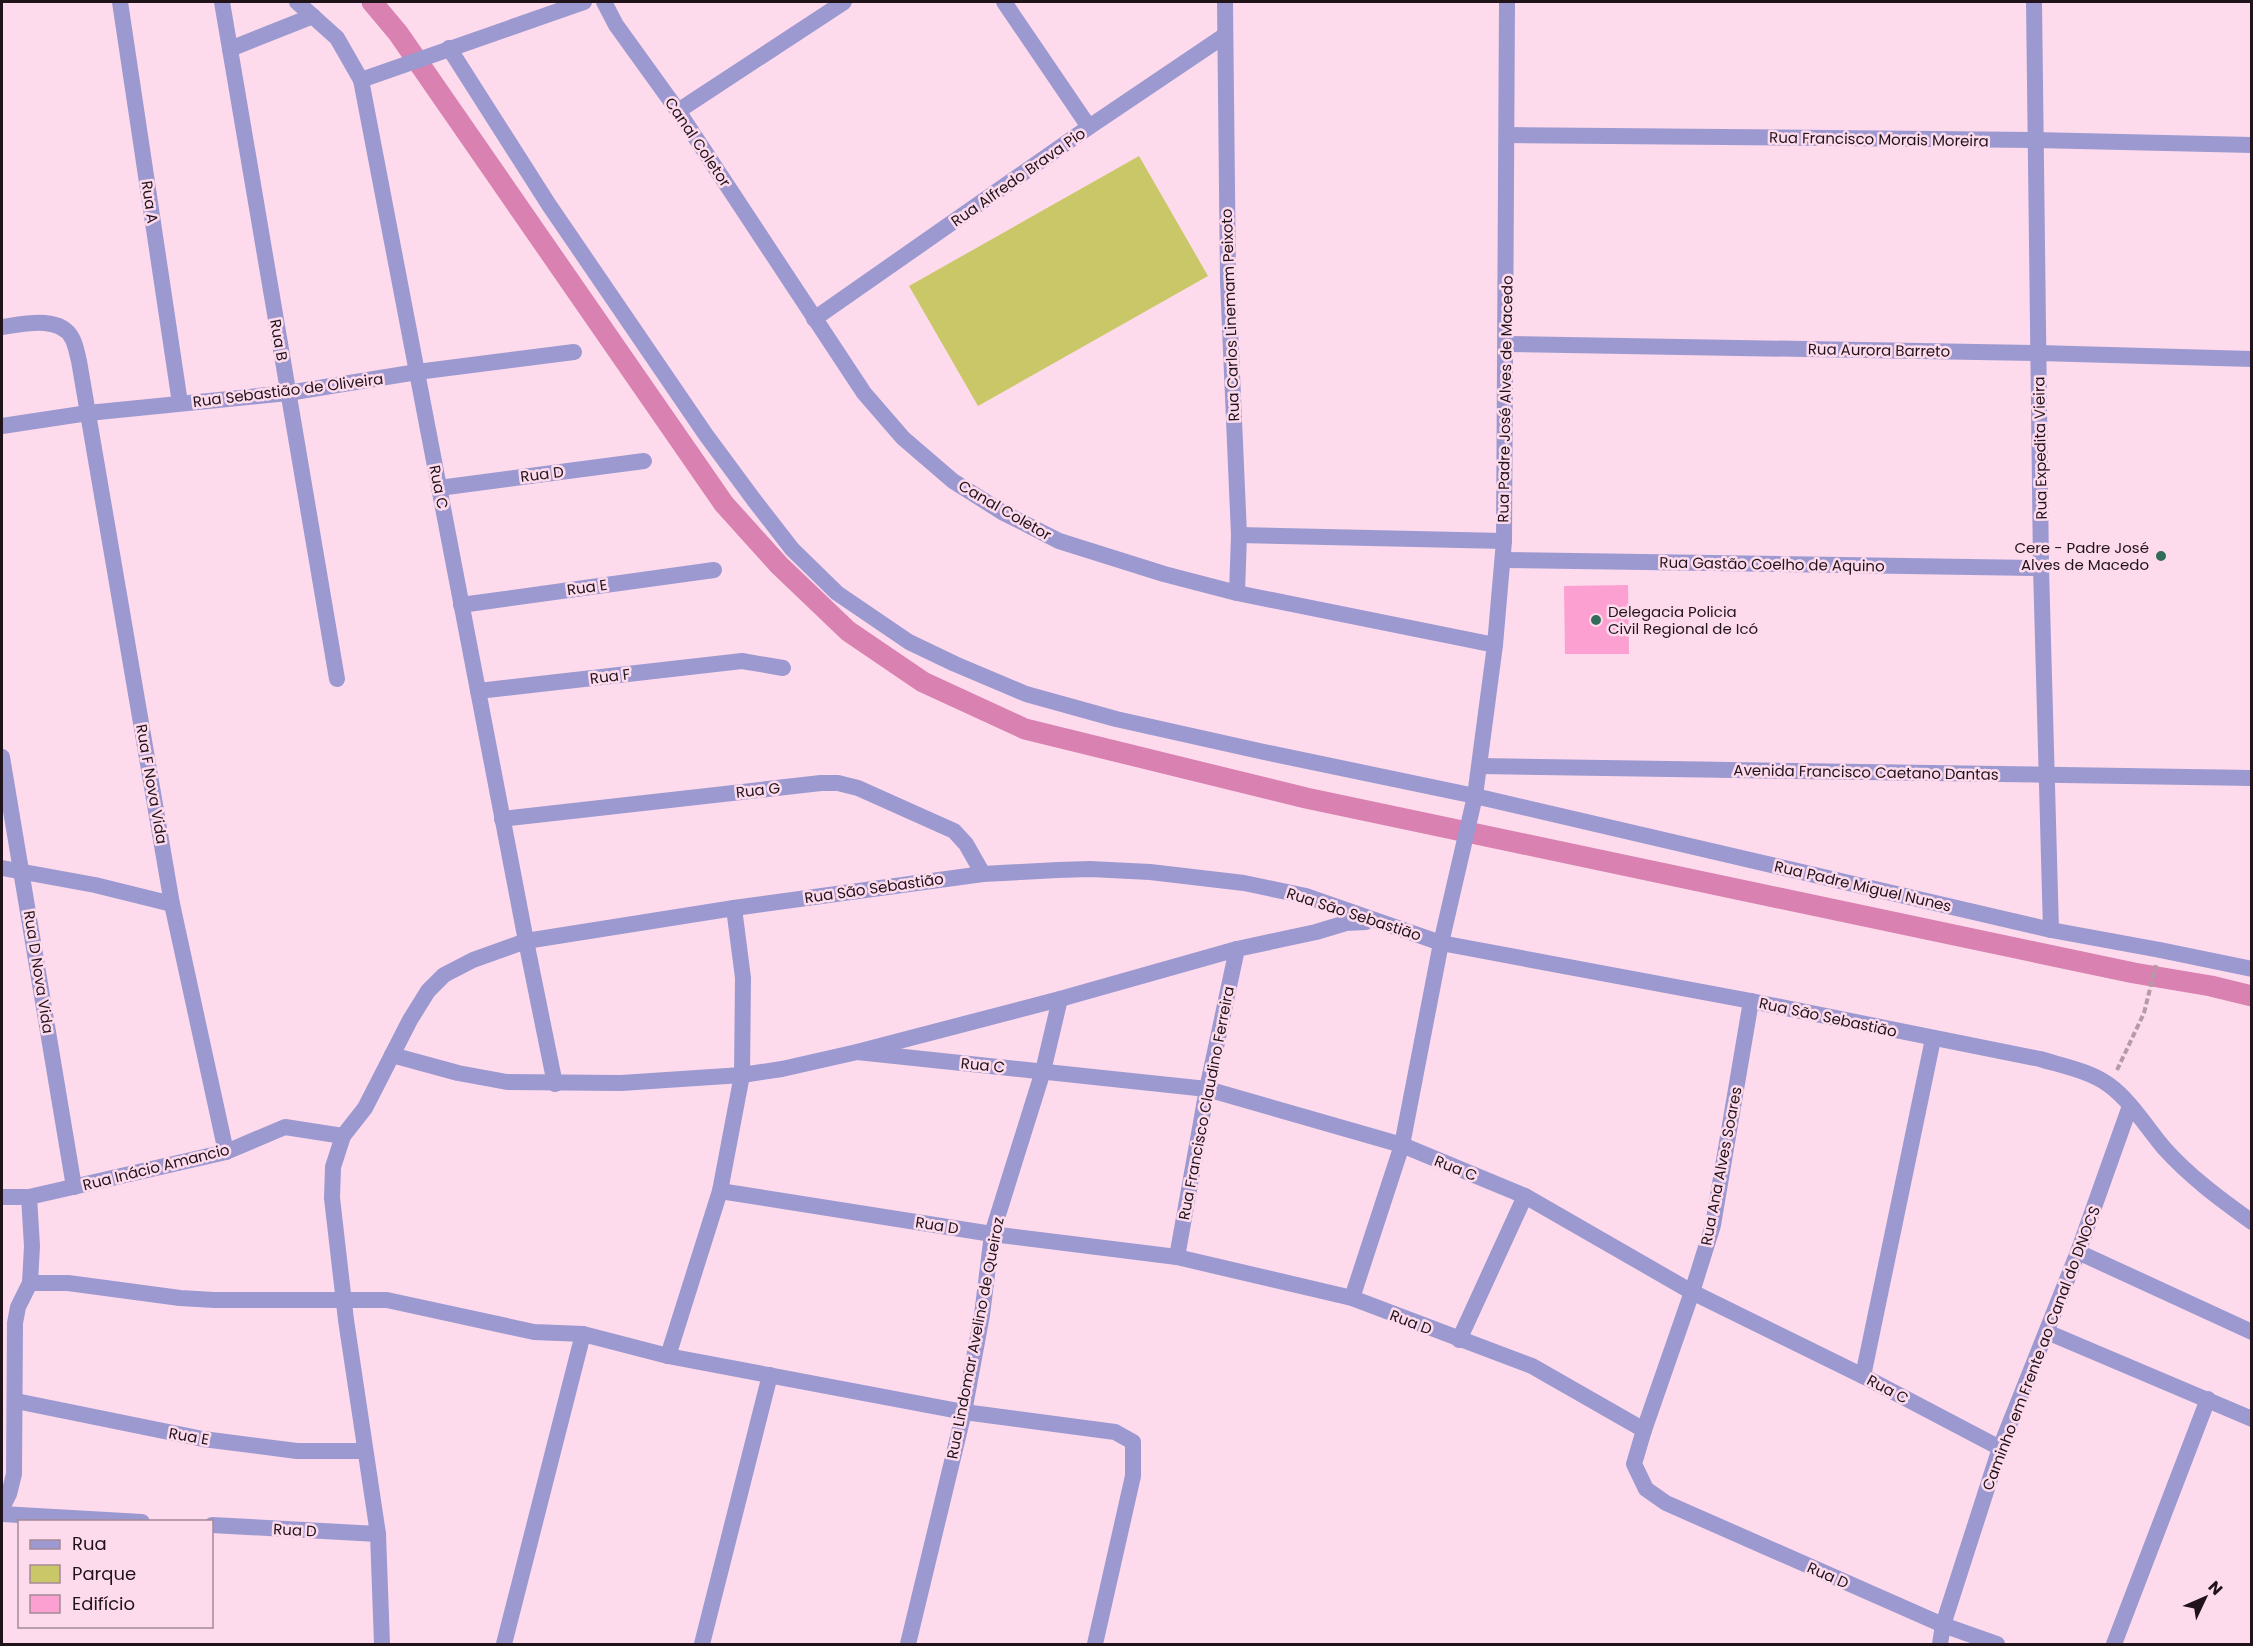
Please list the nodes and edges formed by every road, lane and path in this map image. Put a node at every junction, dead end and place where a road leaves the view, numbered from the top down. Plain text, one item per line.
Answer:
1 (120, 2) edge
2 (222, 2) edge
3 (297, 2) edge
4 (584, 2) edge
5 (604, 2) edge
6 (844, 2) edge
7 (1004, 2) edge
8 (1225, 2) edge
9 (1507, 2) edge
10 (2034, 2) edge
11 (313, 16) junction
12 (1224, 36) junction
13 (230, 49) junction
14 (442, 51) junction
15 (361, 80) junction
16 (678, 111) junction
17 (1089, 127) junction
18 (1507, 135) junction
19 (2035, 140) junction
20 (2252, 145) edge
21 (814, 319) junction
22 (2, 327) edge
23 (1506, 344) junction
24 (574, 352) dead end
25 (2039, 353) junction
26 (2252, 359) edge
27 (417, 372) junction
28 (288, 393) junction
29 (180, 403) junction
30 (88, 413) junction
31 (2, 426) edge
32 (644, 461) dead end
33 (439, 488) junction
34 (1239, 535) junction
35 (1504, 541) junction
36 (1503, 560) junction
37 (2042, 568) junction
38 (714, 570) dead end
39 (1237, 593) junction
40 (461, 605) junction
41 (1495, 645) junction
42 (783, 668) dead end
43 (337, 679) dead end
44 (478, 691) junction
45 (2, 757) edge
46 (1480, 766) junction
47 (2046, 774) junction
48 (2252, 778) edge
49 (1475, 796) junction
50 (502, 819) junction
51 (2, 868) edge
52 (22, 873) junction
53 (982, 874) junction
54 (172, 904) junction
55 (734, 908) junction
56 (1379, 922) junction
57 (2051, 930) junction
58 (526, 941) junction
59 (1441, 943) junction
60 (1237, 950) junction
61 (2157, 963) dead end
62 (2252, 969) edge
63 (1060, 999) junction
64 (1751, 1001) junction
65 (1933, 1038) junction
66 (857, 1052) junction
67 (392, 1055) junction
68 (1043, 1071) junction
69 (742, 1075) junction
70 (555, 1084) junction
71 (2109, 1085) junction
72 (1207, 1089) junction
73 (2130, 1106) junction
74 (343, 1136) junction
75 (1402, 1145) junction
76 (226, 1152) junction
77 (74, 1187) junction
78 (720, 1191) junction
79 (1525, 1196) junction
80 (2, 1197) edge
81 (29, 1197) junction
82 (2252, 1222) edge
83 (992, 1234) junction
84 (2078, 1252) junction
85 (1177, 1257) junction
86 (30, 1283) junction
87 (1692, 1292) junction
88 (1352, 1298) junction
89 (344, 1300) junction
90 (8, 1323) edge
91 (2047, 1332) junction
92 (2252, 1332) edge
93 (583, 1334) junction
94 (1459, 1340) junction
95 (668, 1356) junction
96 (770, 1376) junction
97 (1863, 1376) junction
98 (2208, 1400) junction
99 (16, 1401) junction
100 (964, 1412) junction
101 (2252, 1419) edge
102 (1644, 1430) junction
103 (2000, 1448) junction
104 (364, 1451) junction
105 (2, 1508) edge
106 (2, 1514) edge
107 (122, 1520) edge
108 (213, 1525) edge
109 (378, 1534) junction
110 (1943, 1625) junction
111 (382, 1644) edge
112 (504, 1644) edge
113 (702, 1644) edge
114 (908, 1644) edge
115 (1095, 1644) edge
116 (1940, 1644) edge
117 (1997, 1644) edge
118 (2114, 1644) edge

1 - 29 street, Rua A
2 - 13 street, Rua B
3 - 11 street, Rua C
4 - 14 street
5 - 16 street, Canal Coletor
6 - 16 street
7 - 17 street
8 - 12 street, Rua Carlos Linemam Peixoto
9 - 18 street, Rua Padre José Alves de Macedo
10 - 19 street, Rua Expedita Vieira
11 - 13 street
11 - 15 street, Rua C
12 - 17 street, Rua Alfredo Brava Pio
12 - 34 street, Rua Carlos Linemam Peixoto
13 - 28 street, Rua B
14 - 15 street
14 - 49 street, Rua Padre Miguel Nunes
15 - 27 street, Rua C
16 - 21 street, Canal Coletor
17 - 21 street, Rua Alfredo Brava Pio
18 - 19 street, Rua Francisco Morais Moreira
18 - 23 street, Rua Padre José Alves de Macedo
19 - 20 street, Rua Francisco Morais Moreira
19 - 25 street, Rua Expedita Vieira
21 - 39 street, Canal Coletor
22 - 30 street, Rua F Nova Vida
23 - 25 street, Rua Aurora Barreto
23 - 35 street, Rua Padre José Alves de Macedo
24 - 27 street, Rua Sebastião de Oliveira
25 - 26 street, Rua Aurora Barreto
25 - 37 street, Rua Expedita Vieira
27 - 28 street, Rua Sebastião de Oliveira
27 - 33 street, Rua C
28 - 29 street, Rua Sebastião de Oliveira
28 - 43 street, Rua B
29 - 30 street, Rua Sebastião de Oliveira
30 - 31 street, Rua Sebastião de Oliveira
30 - 54 street, Rua F Nova Vida
32 - 33 street, Rua D
33 - 40 street, Rua C
34 - 35 street
34 - 39 street, Rua Carlos Linemam Peixoto
35 - 36 street, Rua Padre José Alves de Macedo
36 - 37 street, Rua Gastão Coelho de Aquino
36 - 41 street, Rua Padre José Alves de Macedo
37 - 47 street, Rua Expedita Vieira
38 - 40 street, Rua E
39 - 41 street, Canal Coletor
40 - 44 street, Rua C
41 - 46 street, Rua Padre José Alves de Macedo
42 - 44 street, Rua F
44 - 50 street, Rua C
45 - 52 street, Rua D Nova Vida
46 - 47 street, Avenida Francisco Caetano Dantas
46 - 49 street, Rua Padre José Alves de Macedo
47 - 48 street, Avenida Francisco Caetano Dantas
47 - 57 street, Rua Expedita Vieira
49 - 57 street, Rua Padre Miguel Nunes
49 - 59 street, Rua Padre José Alves de Macedo
50 - 53 street, Rua G
50 - 58 street, Rua C
51 - 52 street
52 - 54 street
52 - 77 street, Rua D Nova Vida
53 - 55 street, Rua São Sebastião
53 - 56 street, Rua São Sebastião
54 - 76 street, Rua F Nova Vida
55 - 58 street, Rua São Sebastião
55 - 69 street
56 - 59 street, Rua São Sebastião
56 - 60 street
57 - 62 street, Rua Padre Miguel Nunes
58 - 67 street, Rua São Sebastião
58 - 70 street, Rua C
59 - 64 street, Rua São Sebastião
59 - 75 street, Rua Padre José Alves de Macedo
60 - 63 street
60 - 72 street, Rua Francisco Claudino Ferreira
61 - 71 path
63 - 66 street
63 - 68 street, Rua Lindomar Avelino de Queiroz
64 - 65 street, Rua São Sebastião
64 - 87 street, Rua Ana Alves Soares
65 - 71 street, Rua São Sebastião
65 - 97 street
66 - 68 street, Rua C
66 - 69 street
67 - 70 street
67 - 74 street, Rua São Sebastião
68 - 72 street, Rua C
68 - 83 street, Rua Lindomar Avelino de Queiroz
69 - 70 street
69 - 78 street
71 - 73 street, Rua São Sebastião
72 - 75 street, Rua C
72 - 85 street, Rua Francisco Claudino Ferreira
73 - 82 street, Rua São Sebastião
73 - 84 street, Caminho em Frente ao Canal do DNOCS
74 - 76 street, Rua Inácio Amancio
74 - 89 street
75 - 79 street, Rua C
75 - 88 street, Rua Padre José Alves de Macedo
76 - 77 street, Rua Inácio Amancio
77 - 81 street, Rua Inácio Amancio
78 - 83 street, Rua D
78 - 95 street
79 - 87 street, Rua C
79 - 94 street
80 - 81 street, Rua Inácio Amancio
81 - 86 street
83 - 85 street, Rua D
83 - 100 street, Rua Lindomar Avelino de Queiroz
84 - 91 street, Caminho em Frente ao Canal do DNOCS
84 - 92 street
85 - 88 street, Rua D
86 - 89 street
86 - 90 street
87 - 97 street, Rua C
87 - 102 street, Rua Ana Alves Soares
88 - 94 street, Rua D
89 - 93 street
89 - 104 street
90 - 99 street
91 - 98 street
91 - 103 street, Caminho em Frente ao Canal do DNOCS
93 - 95 street
93 - 112 street
94 - 102 street, Rua D
95 - 96 street
96 - 100 street
96 - 113 street
97 - 103 street, Rua C
98 - 101 street
98 - 118 street
99 - 104 street, Rua E
99 - 105 street
100 - 114 street, Rua Lindomar Avelino de Queiroz
100 - 115 street
102 - 110 street, Rua D
103 - 110 street, Caminho em Frente ao Canal do DNOCS
104 - 109 street
106 - 107 street
108 - 109 street, Rua D
109 - 111 street
110 - 116 street, Caminho em Frente ao Canal do DNOCS
110 - 117 street, Rua D

